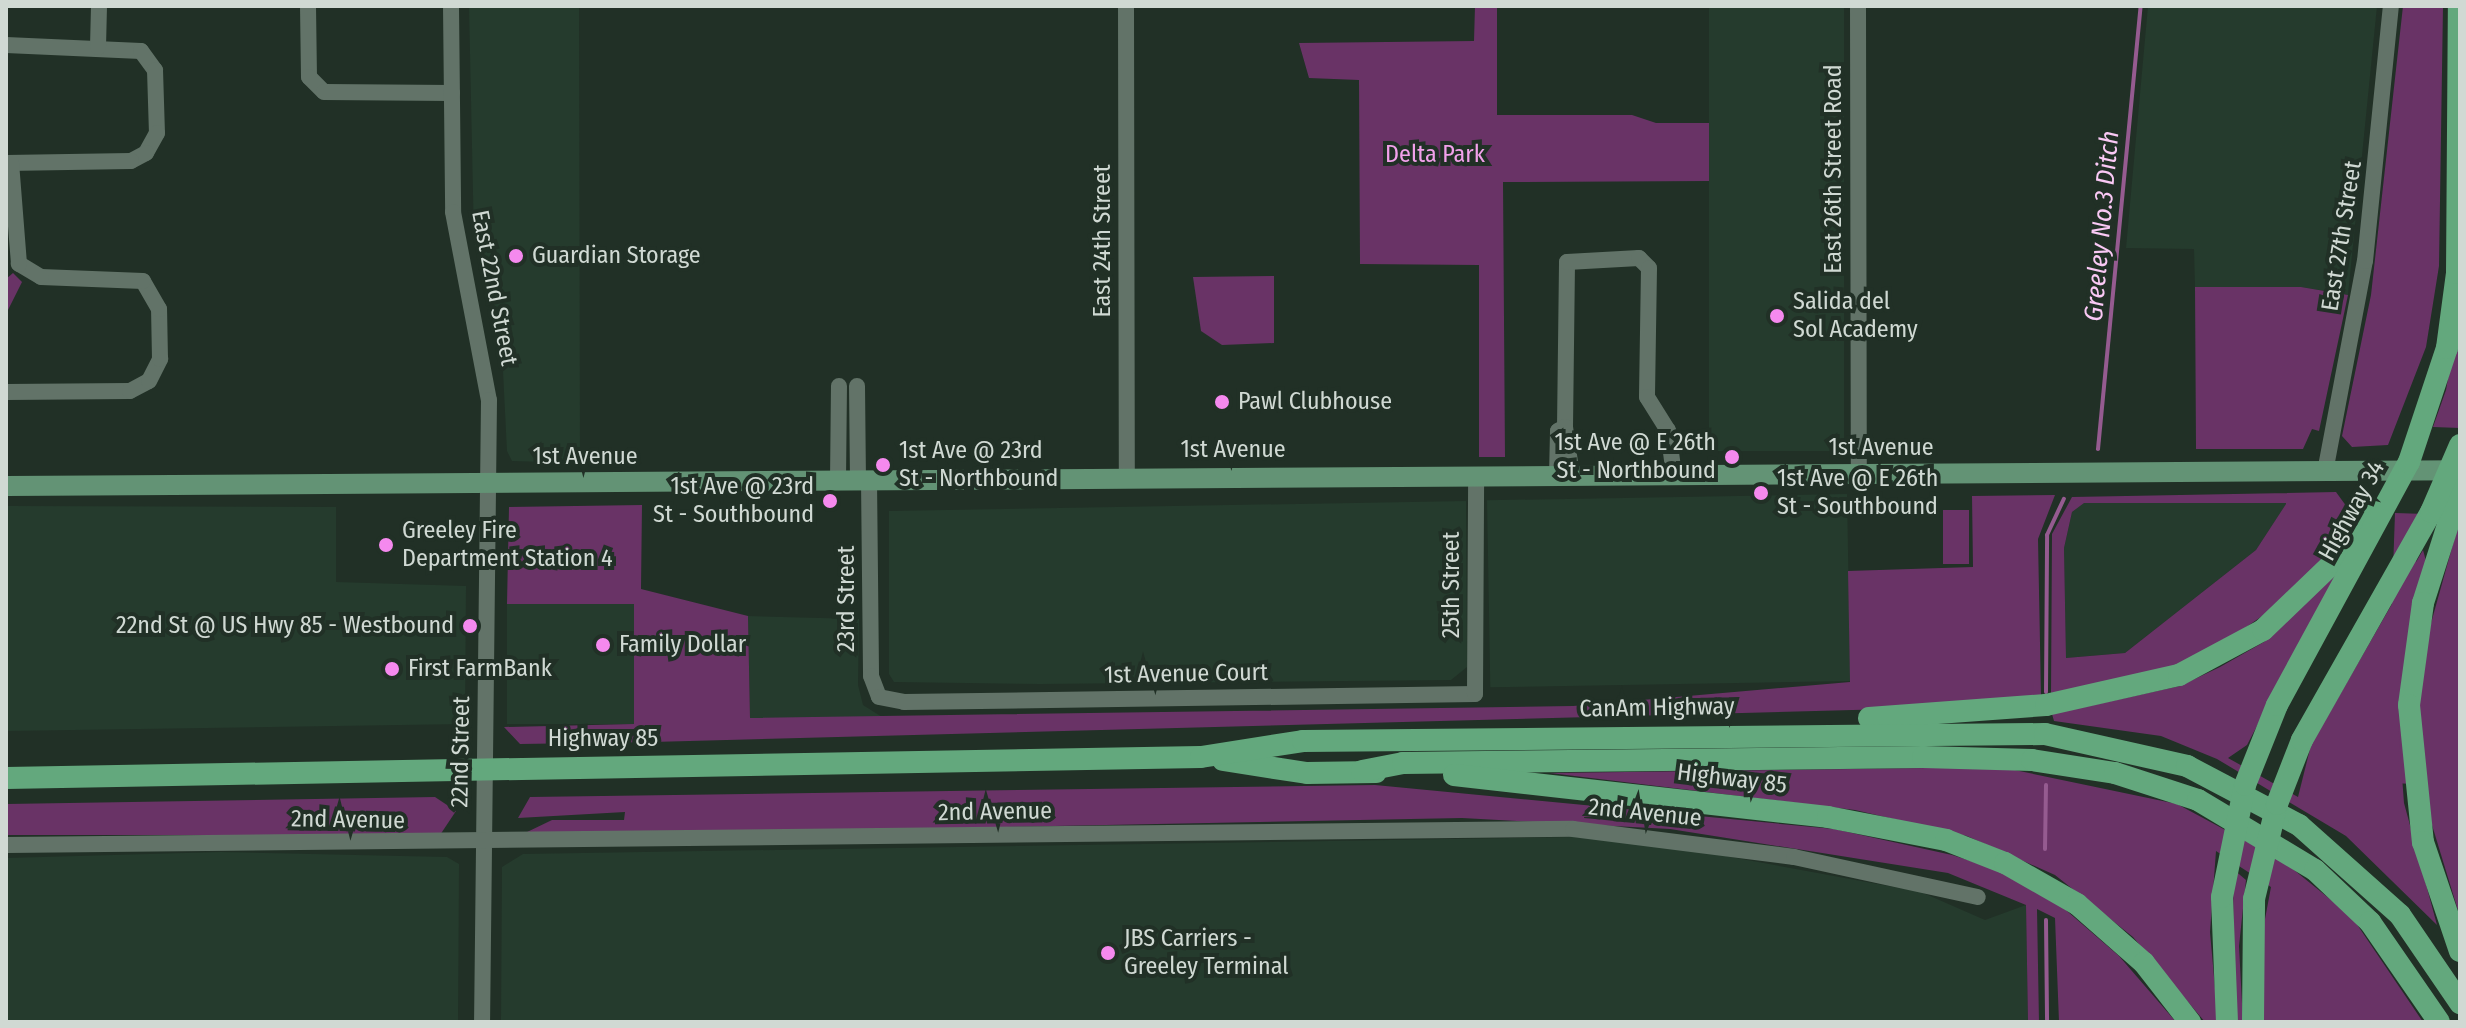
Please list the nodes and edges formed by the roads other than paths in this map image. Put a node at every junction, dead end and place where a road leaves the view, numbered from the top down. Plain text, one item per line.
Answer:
1 (99, 6) edge
2 (308, 6) edge
3 (451, 6) edge
4 (1126, 6) edge
5 (1858, 6) edge
6 (2391, 6) edge
7 (2459, 6) edge
8 (6, 45) edge
9 (98, 47) junction
10 (452, 93) junction
11 (8, 163) edge
12 (839, 386) dead end
13 (857, 386) dead end
14 (6, 392) edge
15 (2460, 445) edge
16 (2460, 470) edge
17 (2325, 472) junction
18 (1674, 475) junction
19 (1859, 475) junction
20 (1127, 476) junction
21 (1564, 476) junction
22 (1476, 477) junction
23 (855, 480) junction
24 (488, 483) junction
25 (6, 486) edge
26 (2448, 503) edge
27 (2376, 509) junction
28 (1475, 694) joint
29 (897, 702) joint
30 (1807, 731) junction
31 (1508, 737) joint
32 (1201, 757) junction
33 (485, 766) junction
34 (1362, 771) junction
35 (6, 778) edge
36 (6, 845) edge
37 (484, 845) junction
38 (1978, 897) dead end
39 (2460, 951) edge
40 (2460, 1003) edge
41 (482, 1022) edge
42 (2190, 1022) edge
43 (2227, 1022) edge
44 (2253, 1022) edge
45 (2439, 1022) edge

1 - 9 street
2 - 10 street
3 - 10 street, East 22nd Street
4 - 20 street, East 24th Street
5 - 19 street, East 26th Street Road
6 - 17 street, East 27th Street
7 - 27 highway
8 - 9 street
9 - 11 street
10 - 24 street, East 22nd Street
11 - 14 street
12 - 23 street
13 - 23 street
15 - 26 highway
16 - 17 main road, 1st Avenue
17 - 19 main road, 1st Avenue
18 - 19 main road, 1st Avenue
18 - 21 main road, 1st Avenue
18 - 21 street
20 - 22 main road, 1st Avenue
20 - 23 main road, 1st Avenue
21 - 22 main road, 1st Avenue
22 - 28 street, 25th Street
23 - 24 main road, 1st Avenue
23 - 29 street, 23rd Street
24 - 25 main road, 1st Avenue
24 - 33 street, 22nd Street
26 - 39 highway
26 - 44 highway
27 - 30 highway
27 - 43 highway, Highway 34
28 - 29 street, 1st Avenue Court
30 - 31 highway, CanAm Highway
30 - 40 highway
31 - 32 highway, Highway 85
32 - 33 highway, Highway 85
32 - 34 highway, Highway 85
33 - 35 highway, Highway 85
33 - 37 street, 22nd Street
34 - 42 highway, Highway 85
34 - 45 highway
36 - 37 street, 2nd Avenue
37 - 38 street, 2nd Avenue
37 - 41 street, 22nd Street

